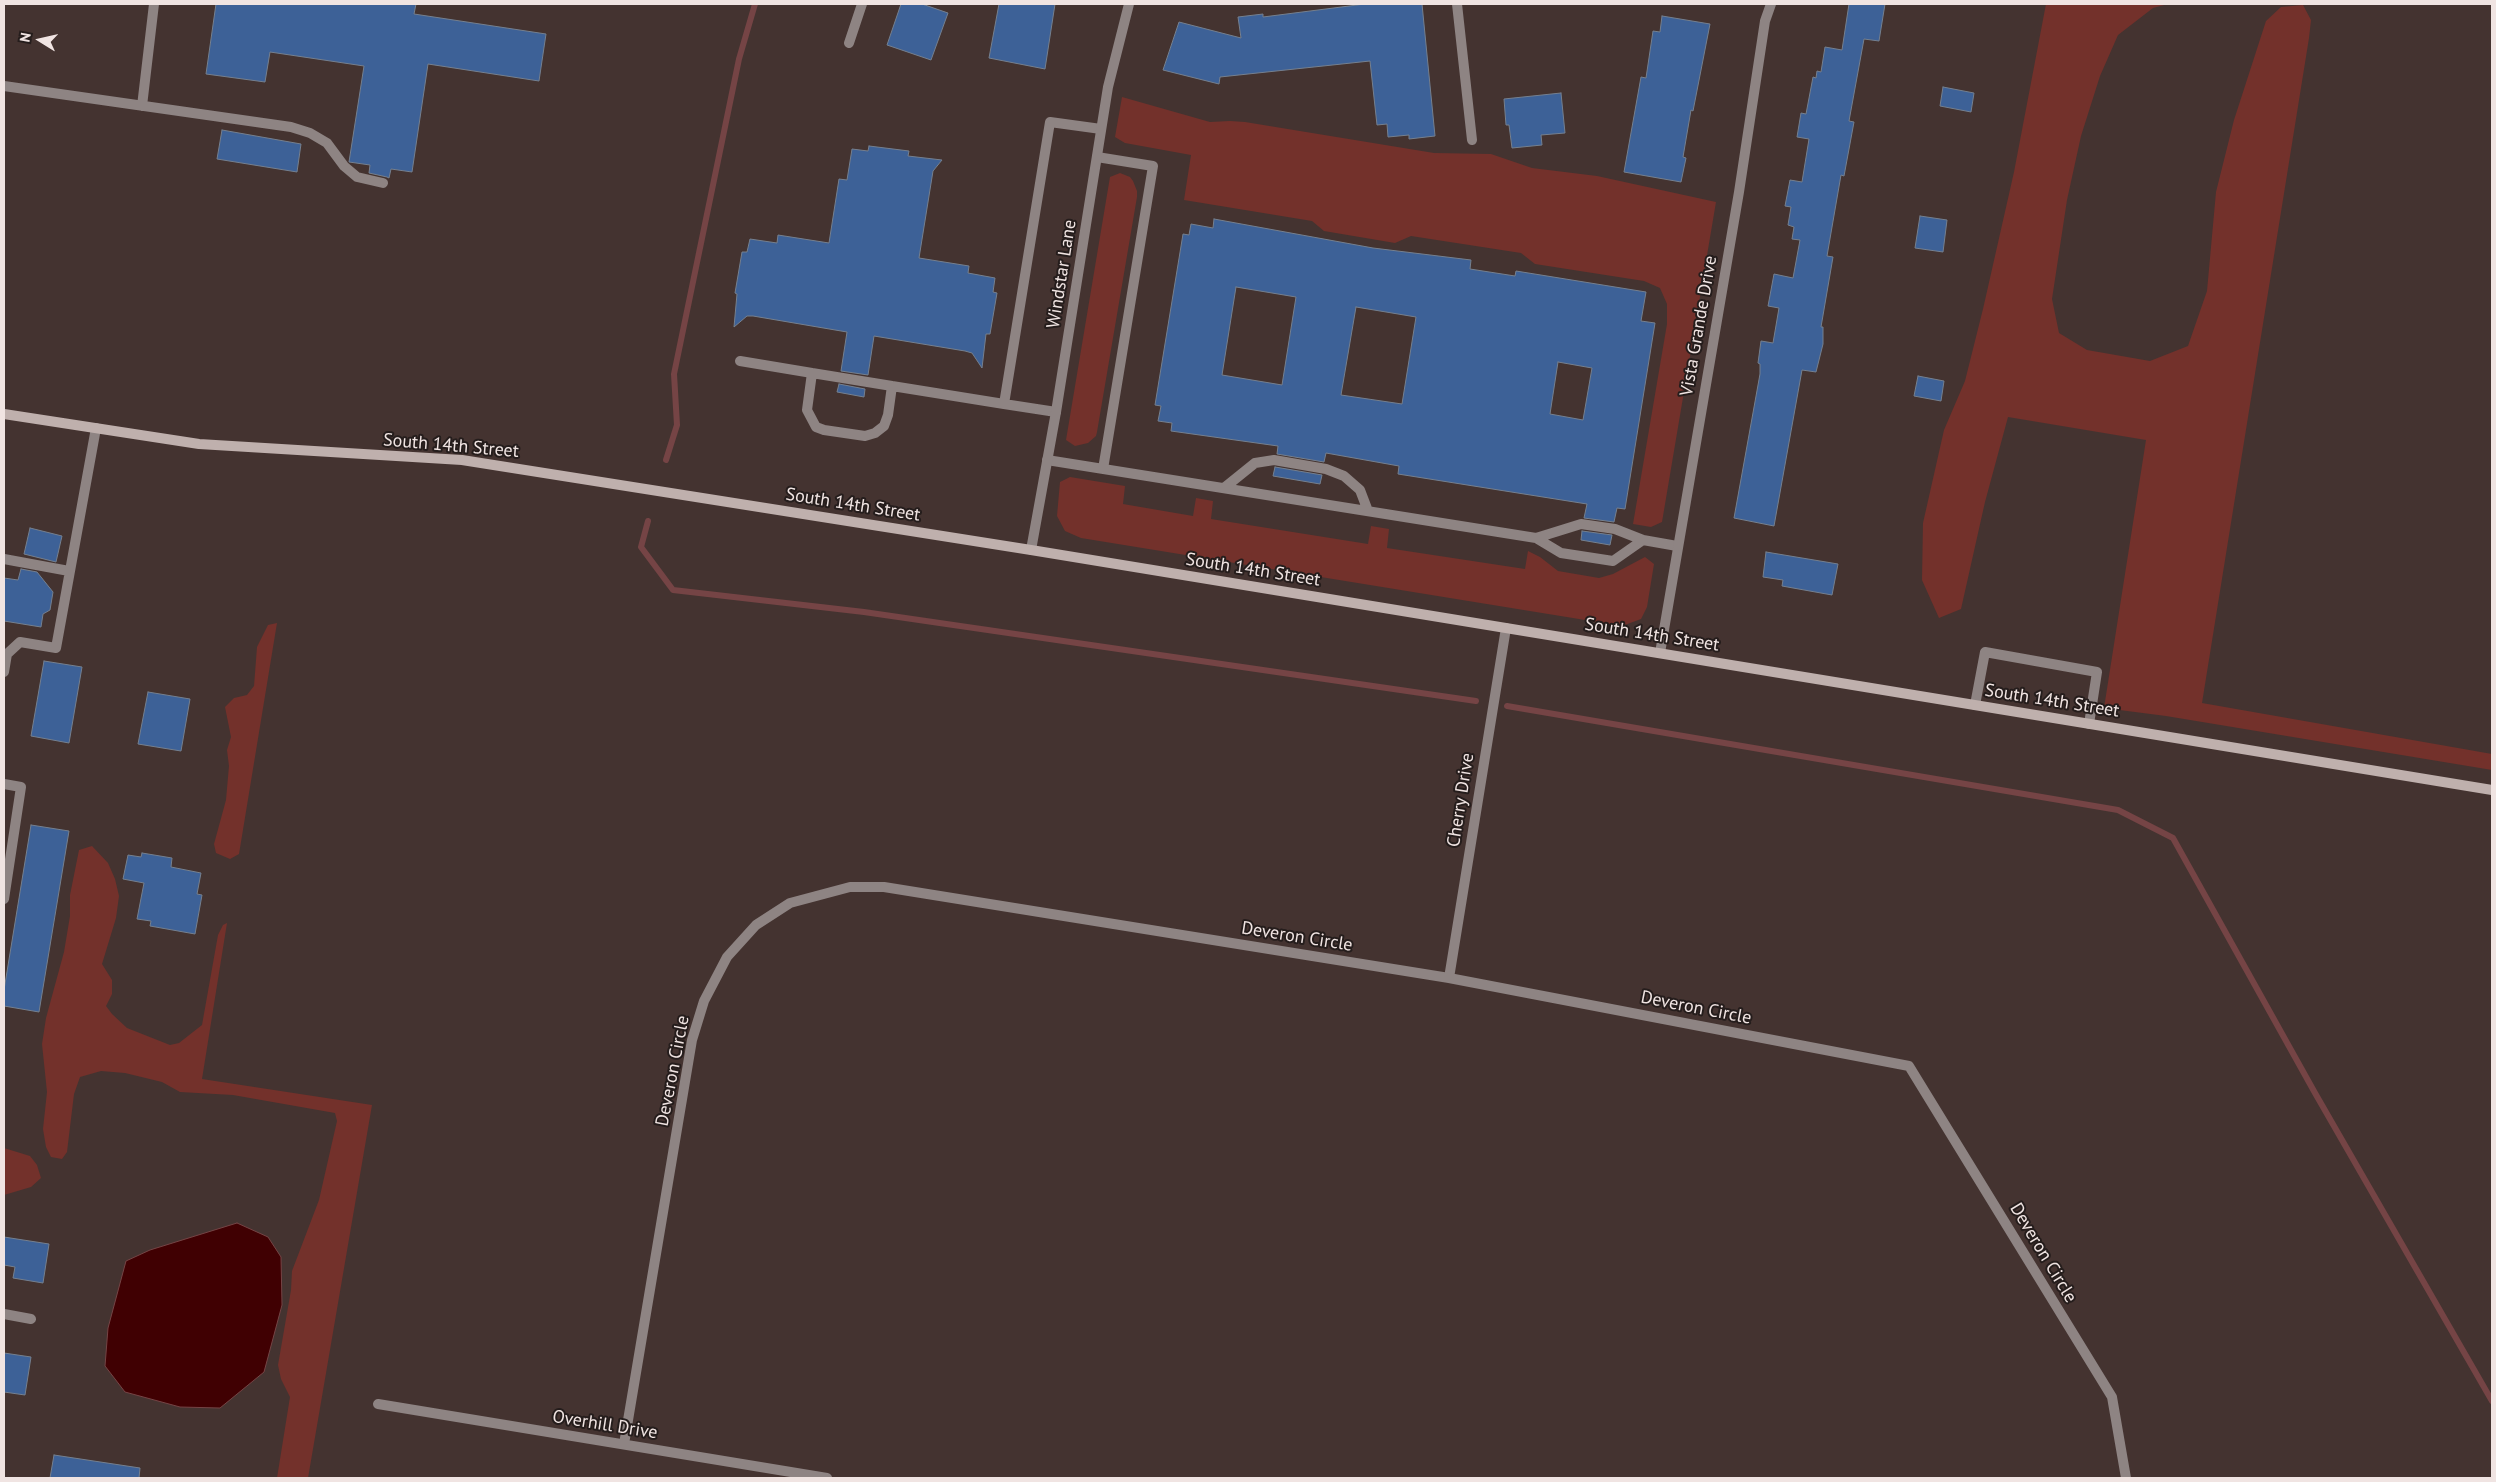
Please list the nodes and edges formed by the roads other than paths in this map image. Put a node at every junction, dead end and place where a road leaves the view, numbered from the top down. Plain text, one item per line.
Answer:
1 (154, 4) edge
2 (862, 4) edge
3 (1129, 4) edge
4 (1457, 4) edge
5 (1771, 4) edge
6 (849, 42) dead end
7 (4, 86) edge
8 (142, 106) junction
9 (1101, 130) junction
10 (1472, 140) dead end
11 (1097, 157) junction
12 (383, 182) dead end
13 (740, 361) dead end
14 (812, 373) junction
15 (892, 386) junction
16 (1004, 404) junction
17 (1056, 412) junction
18 (4, 414) edge
19 (96, 428) junction
20 (1048, 460) junction
21 (1103, 469) junction
22 (1224, 488) junction
23 (1368, 511) junction
24 (1536, 538) junction
25 (1642, 540) junction
26 (1677, 546) junction
27 (1031, 550) junction
28 (4, 559) edge
29 (69, 571) junction
30 (1506, 628) junction
31 (1660, 653) junction
32 (4, 672) edge
33 (1975, 705) junction
34 (2089, 724) junction
35 (4, 784) edge
36 (2492, 790) edge
37 (4, 899) edge
38 (1448, 978) junction
39 (4, 1314) edge
40 (32, 1319) dead end
41 (378, 1404) dead end
42 (624, 1444) junction
43 (827, 1478) edge
44 (2126, 1478) edge

1 - 8 street
2 - 6 street
3 - 9 street, Windstar Lane
4 - 10 street
5 - 26 street, Vista Grande Drive
7 - 8 street
8 - 12 street
9 - 11 street, Windstar Lane
9 - 16 street
11 - 17 street, Windstar Lane
11 - 21 street
13 - 14 street
14 - 15 street
14 - 15 street
15 - 16 street
16 - 17 street
17 - 20 street, Windstar Lane
18 - 19 main road, South 14th Street
19 - 27 main road, South 14th Street
19 - 29 street
20 - 21 street
20 - 27 street, Windstar Lane
21 - 22 street
22 - 23 street
22 - 23 street
23 - 24 street
24 - 25 street
24 - 25 street
25 - 26 street
26 - 31 street, Vista Grande Drive
27 - 30 main road, South 14th Street
28 - 29 street
29 - 32 street
30 - 31 main road, South 14th Street
30 - 38 street, Cherry Drive
31 - 33 main road, South 14th Street
33 - 34 main road, South 14th Street
33 - 34 street
34 - 36 main road, South 14th Street
35 - 37 street
38 - 42 street, Deveron Circle
38 - 44 street, Deveron Circle
39 - 40 street
41 - 42 street, Overhill Drive
42 - 43 street, Overhill Drive

